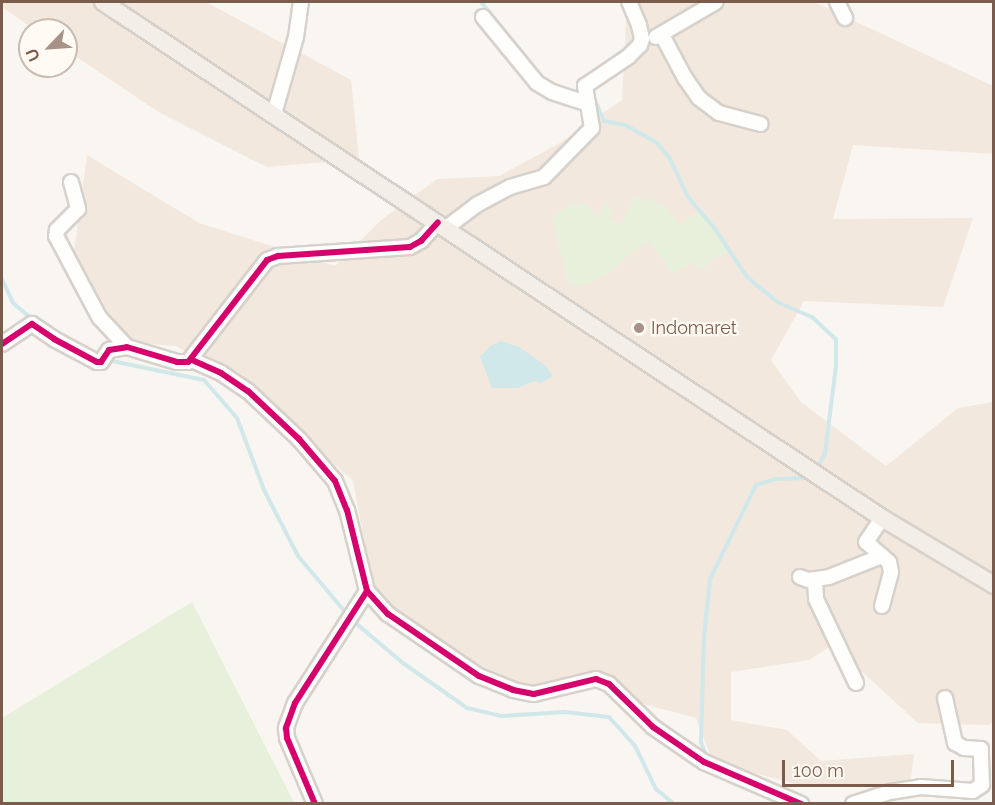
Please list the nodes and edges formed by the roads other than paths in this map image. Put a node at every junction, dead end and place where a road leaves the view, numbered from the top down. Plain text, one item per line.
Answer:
1 (103, 2) edge
2 (301, 2) edge
3 (629, 2) edge
4 (716, 2) edge
5 (837, 2) edge
6 (483, 17) dead end
7 (845, 18) dead end
8 (662, 35) junction
9 (642, 39) junction
10 (586, 98) junction
11 (274, 114) junction
12 (761, 124) dead end
13 (71, 182) dead end
14 (442, 225) junction
15 (2, 344) edge
16 (127, 347) junction
17 (192, 360) junction
18 (882, 518) junction
19 (882, 556) junction
20 (800, 577) dead end
21 (814, 579) junction
22 (993, 585) edge
23 (367, 591) junction
24 (882, 606) dead end
25 (856, 683) dead end
26 (945, 698) dead end
27 (987, 746) edge
28 (879, 801) edge
29 (315, 804) edge
30 (801, 804) edge
31 (853, 804) edge

1 - 11 main road
2 - 11 street
3 - 9 street
4 - 8 street
5 - 7 street
6 - 10 street
8 - 9 street
8 - 12 street
9 - 10 street
10 - 14 street
11 - 14 main road
13 - 16 street
14 - 17 street
14 - 18 main road
15 - 16 street
16 - 17 street
17 - 23 street
18 - 19 street
18 - 22 main road
19 - 21 street
19 - 24 street
20 - 21 street
21 - 25 street
23 - 29 street
23 - 30 street
26 - 27 street
27 - 28 street
28 - 31 street

